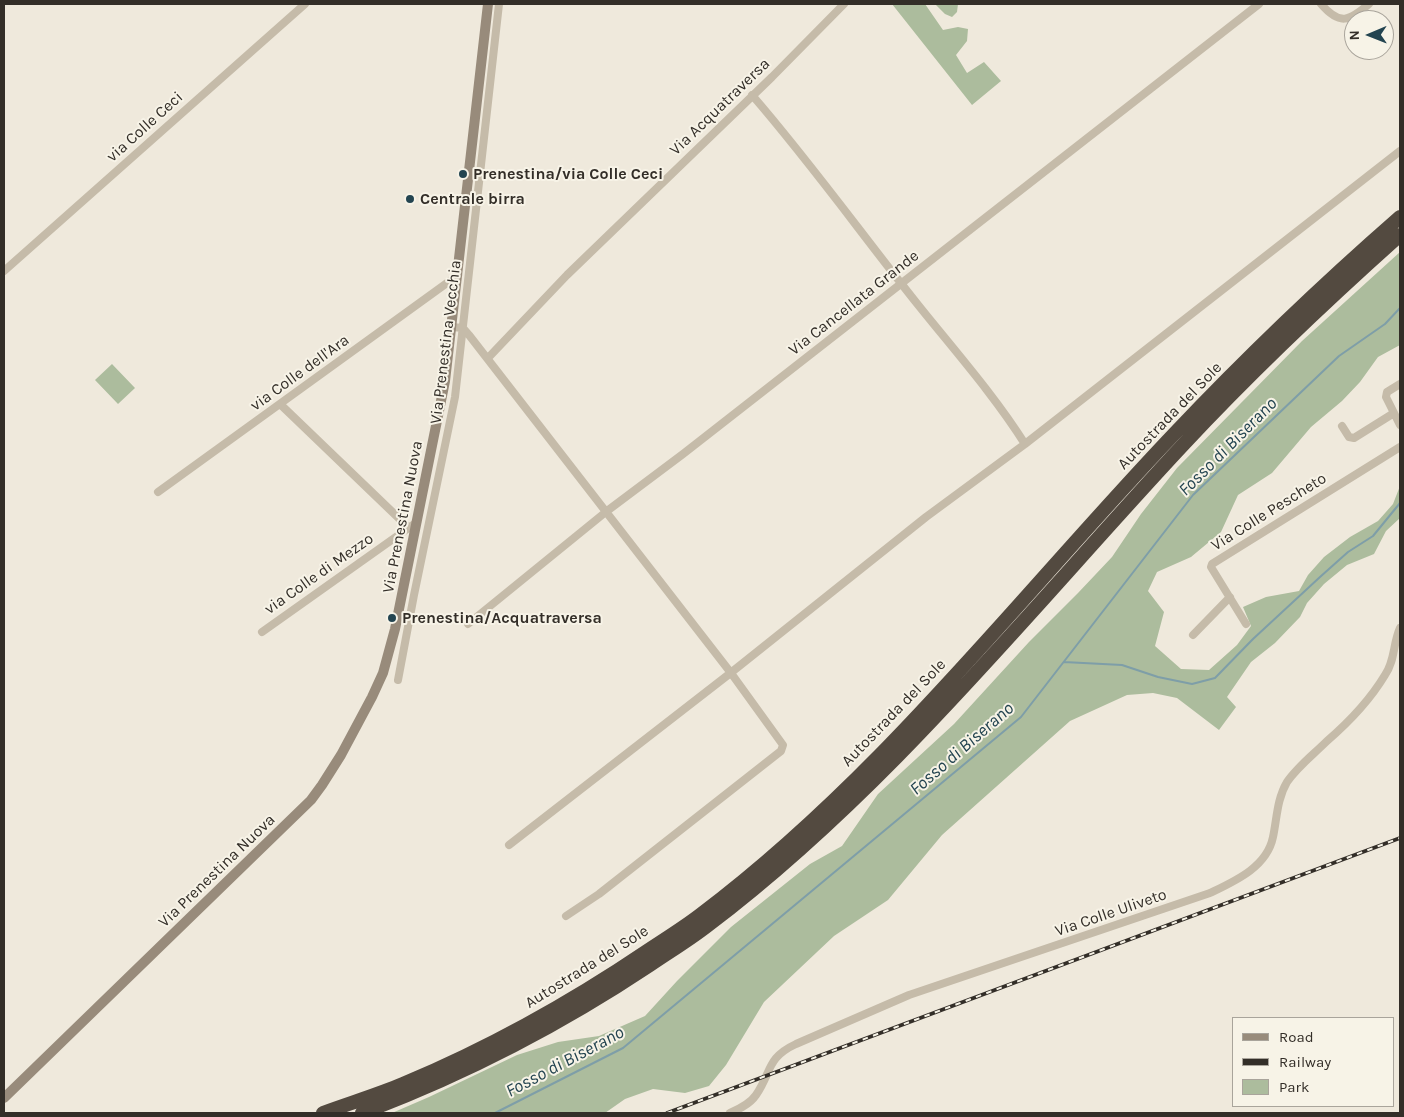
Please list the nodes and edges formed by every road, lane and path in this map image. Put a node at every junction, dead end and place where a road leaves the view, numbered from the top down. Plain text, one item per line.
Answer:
1 (305, 4) edge
2 (488, 4) edge
3 (499, 4) edge
4 (844, 4) edge
5 (1259, 4) edge
6 (1321, 4) edge
7 (1369, 4) edge
8 (752, 96) junction
9 (1400, 151) edge
10 (1400, 217) edge
11 (1400, 235) edge
12 (4, 271) edge
13 (458, 276) junction
14 (902, 284) junction
15 (452, 327) junction
16 (463, 328) junction
17 (488, 358) junction
18 (1400, 384) edge
19 (280, 404) junction
20 (1394, 413) junction
21 (1400, 425) edge
22 (1342, 426) dead end
23 (1025, 444) junction
24 (1400, 447) edge
25 (158, 492) dead end
26 (607, 511) junction
27 (413, 525) junction
28 (1230, 596) junction
29 (468, 624) dead end
30 (1246, 624) dead end
31 (1400, 628) edge
32 (262, 632) dead end
33 (1193, 635) dead end
34 (731, 673) junction
35 (398, 680) dead end
36 (509, 845) dead end
37 (566, 916) dead end
38 (4, 1098) edge
39 (323, 1113) edge
40 (362, 1113) edge
41 (730, 1113) edge

1 - 12 street, via Colle Ceci
2 - 13 main road, Via Prenestina Nuova
3 - 16 street, Via Prenestina Vecchia
4 - 8 street, Via Acquatraversa
5 - 14 street, Via Cancellata Grande
6 - 7 street
8 - 14 street
8 - 17 street, Via Acquatraversa
9 - 23 street
10 - 39 highway, Autostrada del Sole
11 - 40 highway, Autostrada del Sole
13 - 15 main road, Via Prenestina Nuova
13 - 19 street, via Colle dell'Ara
14 - 23 street
14 - 26 street, Via Cancellata Grande
15 - 16 street
15 - 27 main road, Via Prenestina Nuova
16 - 17 street
16 - 35 street, Via Prenestina Vecchia
17 - 26 street
18 - 20 street
19 - 25 street, via Colle dell'Ara
19 - 27 street
20 - 21 street
20 - 22 street
23 - 34 street
24 - 28 street, Via Colle Pescheto
26 - 29 street, Via Cancellata Grande
26 - 34 street
27 - 32 street, via Colle di Mezzo
27 - 38 main road, Via Prenestina Nuova
28 - 30 street, Via Colle Pescheto
28 - 33 street
31 - 41 street, Via Colle Uliveto
34 - 36 street
34 - 37 street

